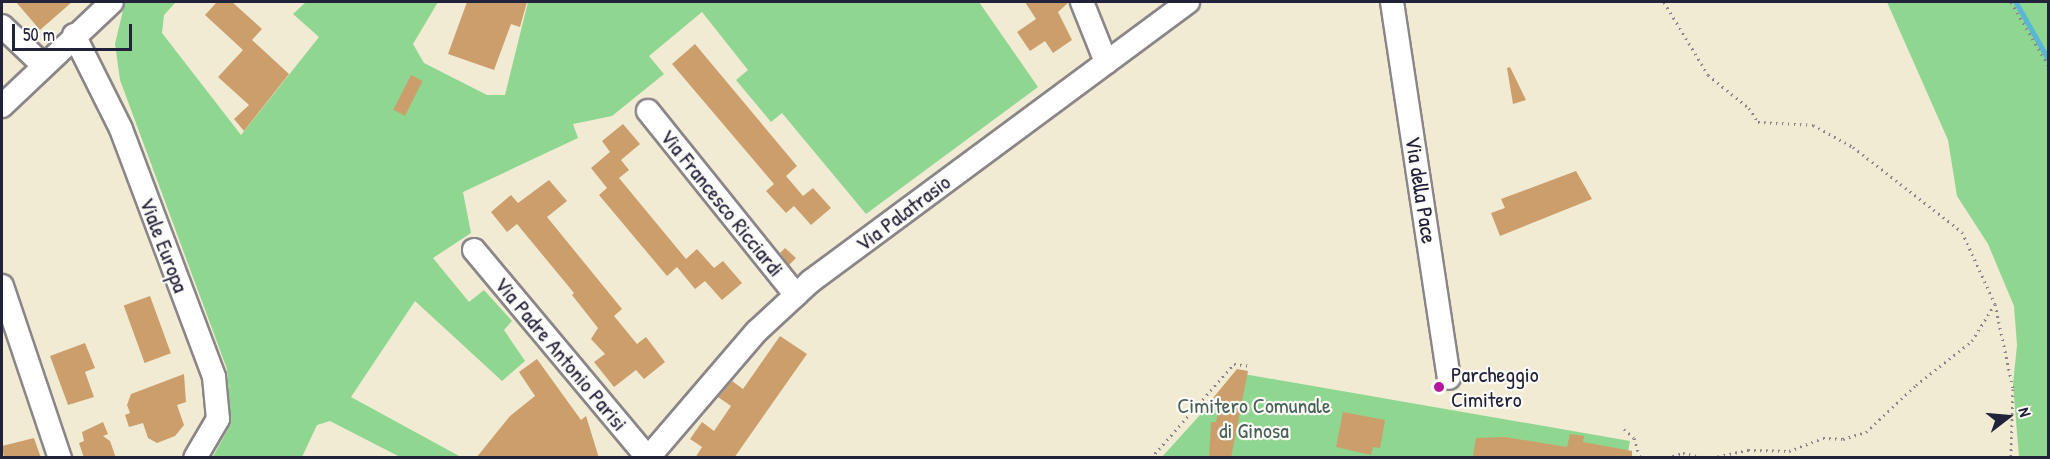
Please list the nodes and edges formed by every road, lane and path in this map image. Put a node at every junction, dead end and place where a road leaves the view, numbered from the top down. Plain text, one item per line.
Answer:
1 (112, 2) edge
2 (1082, 2) edge
3 (1188, 2) edge
4 (1392, 2) edge
5 (1664, 2) edge
6 (2011, 2) edge
7 (2, 26) edge
8 (74, 35) junction
9 (1106, 62) junction
10 (43, 65) junction
11 (2049, 65) edge
12 (2, 106) edge
13 (648, 111) dead end
14 (474, 250) dead end
15 (2, 286) edge
16 (796, 295) junction
17 (1995, 304) junction
18 (1250, 366) dead end
19 (1449, 378) dead end
20 (1624, 429) dead end
21 (60, 458) edge
22 (195, 458) edge
23 (648, 458) edge
24 (1152, 458) edge
25 (1640, 458) edge
26 (1667, 458) edge
27 (1707, 458) edge
28 (1712, 458) edge
29 (2011, 458) edge

1 - 8 street
2 - 9 street
3 - 9 street, Via Palatrasio
4 - 19 street, Via della Pace
5 - 17 path
6 - 11 path
7 - 10 street
8 - 10 street
8 - 22 street, Viale Europa
9 - 16 street, Via Palatrasio
10 - 12 street
13 - 16 street, Via Francesco Ricciardi
14 - 23 street, Via Padre Antonio Parisi
15 - 21 street
16 - 23 street, Via Palatrasio
17 - 28 path
17 - 29 path
18 - 24 path
20 - 25 path
26 - 27 path

